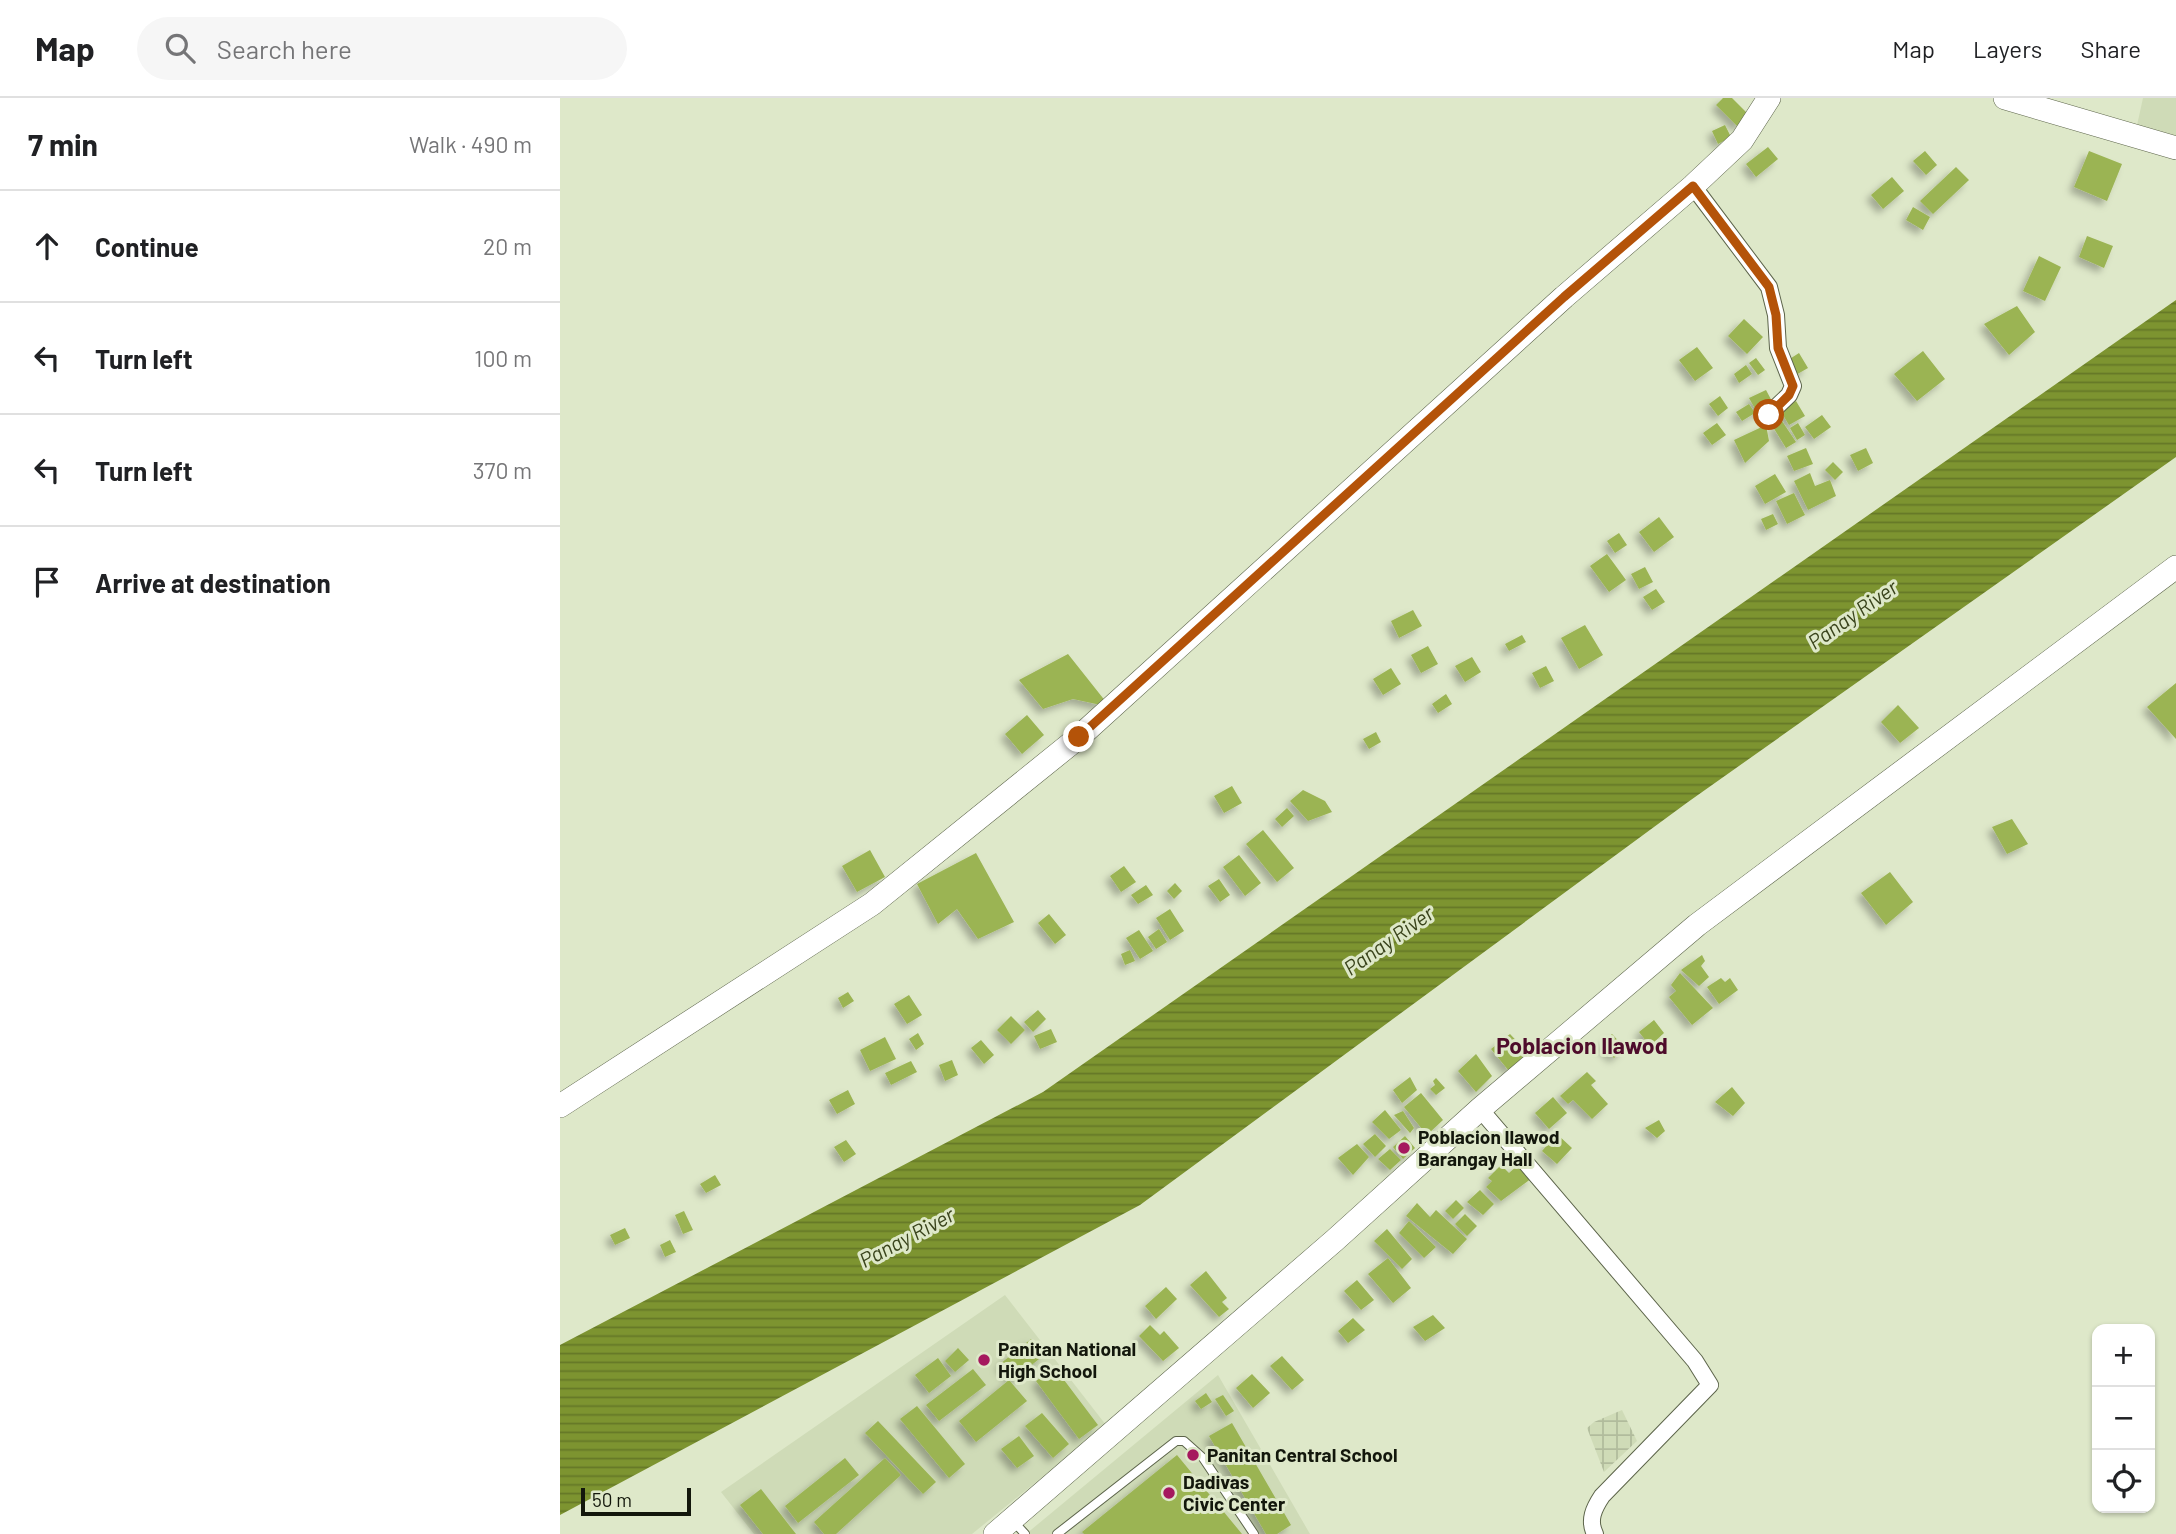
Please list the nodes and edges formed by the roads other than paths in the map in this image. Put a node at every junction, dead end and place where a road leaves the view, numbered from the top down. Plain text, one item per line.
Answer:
1 (1769, 98) edge
2 (2005, 98) edge
3 (2176, 148) edge
4 (1693, 186) junction
5 (1769, 415) dead end
6 (2176, 567) edge
7 (560, 1106) edge
8 (1480, 1109) junction
9 (1011, 1529) edge
10 (1057, 1534) edge
11 (1254, 1534) edge
12 (1595, 1534) edge

1 - 4 main road
2 - 3 main road
4 - 5 street
4 - 7 main road
6 - 8 main road
8 - 9 main road
8 - 12 street
10 - 11 lane

